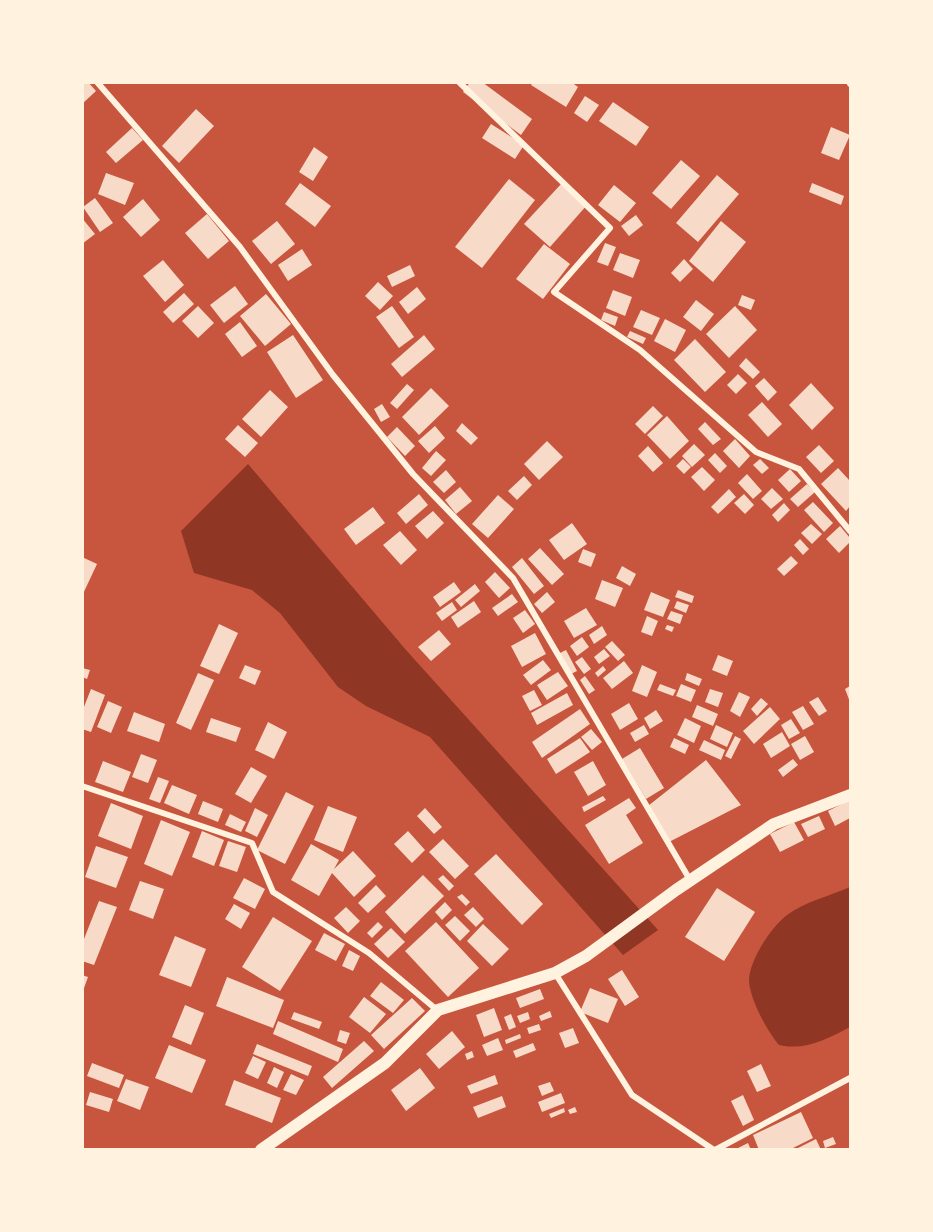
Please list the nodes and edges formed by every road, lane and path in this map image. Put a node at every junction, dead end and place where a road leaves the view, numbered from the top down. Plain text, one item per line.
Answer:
1 (97, 82) edge
2 (459, 82) edge
3 (850, 531) edge
4 (82, 786) edge
5 (850, 795) edge
6 (690, 881) junction
7 (555, 973) junction
8 (438, 1010) junction
9 (850, 1078) edge
10 (261, 1149) edge
11 (714, 1149) edge

1 - 6 street
2 - 3 street
4 - 8 street
5 - 6 main road
6 - 7 main road
7 - 8 main road
7 - 11 street
8 - 10 main road
9 - 11 street

